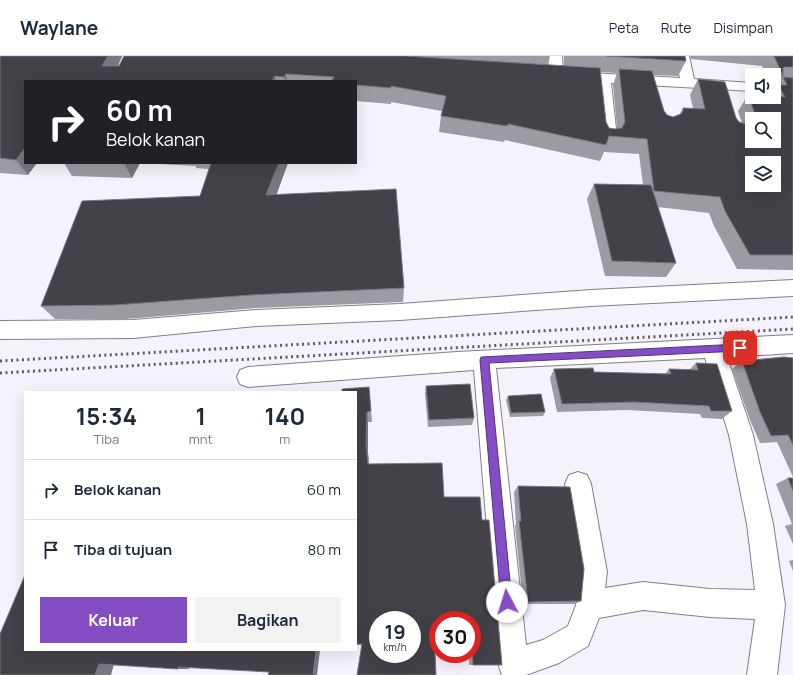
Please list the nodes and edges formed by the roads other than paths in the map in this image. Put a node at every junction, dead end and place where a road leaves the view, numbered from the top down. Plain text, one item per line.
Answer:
1 (555, 56) edge
2 (682, 56) edge
3 (541, 74) edge
4 (556, 74) junction
5 (603, 78) junction
6 (652, 82) junction
7 (688, 83) junction
8 (745, 88) edge
9 (781, 88) edge
10 (793, 89) edge
11 (657, 97) edge
12 (609, 138) edge
13 (793, 288) edge
14 (0, 330) edge
15 (793, 344) edge
16 (713, 350) junction
17 (484, 360) junction
18 (248, 377) dead end
19 (578, 484) dead end
20 (590, 605) junction
21 (771, 605) junction
22 (762, 675) edge

1 - 4 street
2 - 7 street
3 - 4 street
4 - 5 street
5 - 6 street
5 - 12 street
6 - 7 street
6 - 11 street
7 - 8 street
9 - 10 street
13 - 14 street
15 - 16 street
16 - 17 street
16 - 21 street
17 - 18 street
17 - 20 street
19 - 20 street
20 - 21 street
21 - 22 street

